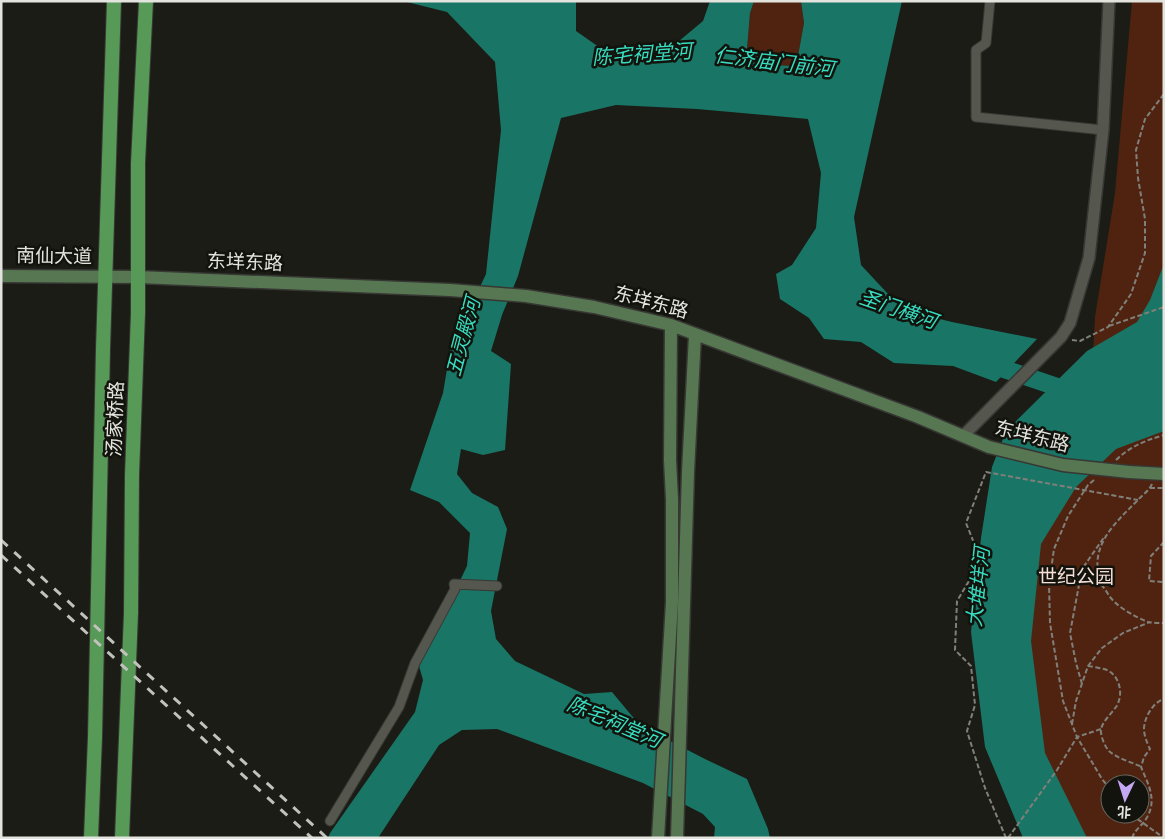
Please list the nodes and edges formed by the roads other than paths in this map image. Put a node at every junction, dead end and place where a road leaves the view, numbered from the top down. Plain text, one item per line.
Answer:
1 (990, 1) edge
2 (1109, 1) edge
3 (114, 3) edge
4 (146, 4) edge
5 (1103, 130) junction
6 (1, 276) edge
7 (106, 277) junction
8 (138, 277) junction
9 (671, 325) junction
10 (695, 335) junction
11 (963, 436) junction
12 (1161, 474) edge
13 (497, 586) dead end
14 (330, 821) dead end
15 (91, 838) edge
16 (122, 838) edge
17 (658, 838) edge
18 (677, 838) edge

1 - 5 street
2 - 5 street
3 - 7 main road, 汤家桥路
4 - 8 main road, 汤家桥路
5 - 11 street
6 - 7 main road, 南仙大道
7 - 8 main road, 东垟东路
7 - 15 main road, 汤家桥路
8 - 9 main road, 东垟东路
8 - 16 main road, 汤家桥路
9 - 10 main road, 东垟东路
9 - 17 main road
10 - 11 main road, 东垟东路
10 - 18 main road
11 - 12 main road, 东垟东路, bridge
13 - 14 street

